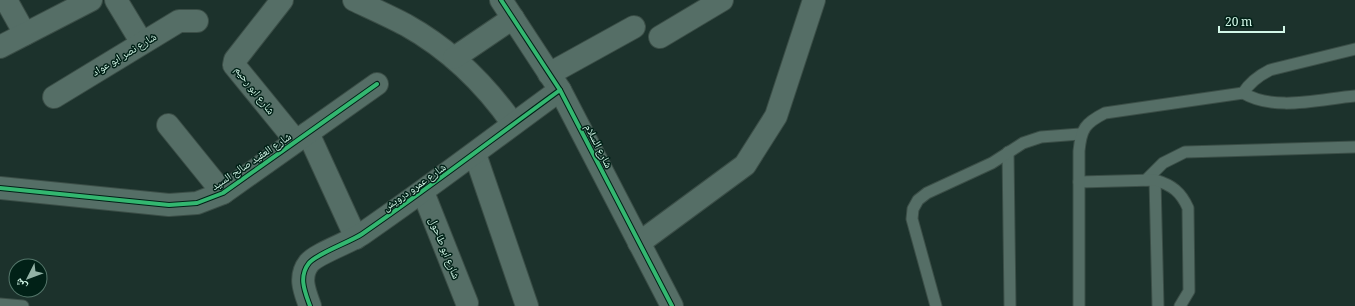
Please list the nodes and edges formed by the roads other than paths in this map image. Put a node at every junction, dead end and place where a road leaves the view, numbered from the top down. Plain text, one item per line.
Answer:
1 (6, 0) edge
2 (116, 0) edge
3 (282, 0) edge
4 (354, 0) edge
5 (502, 0) edge
6 (722, 0) edge
7 (814, 0) edge
8 (77, 3) edge
9 (513, 18) junction
10 (197, 22) dead end
11 (634, 27) dead end
12 (25, 34) junction
13 (660, 37) dead end
14 (142, 43) junction
15 (0, 47) edge
16 (1355, 49) edge
17 (454, 58) junction
18 (554, 82) junction
19 (377, 84) dead end
20 (1243, 93) junction
21 (1355, 96) edge
22 (54, 97) dead end
23 (513, 124) junction
24 (168, 125) dead end
25 (1080, 134) junction
26 (302, 137) junction
27 (1355, 147) edge
28 (1008, 152) junction
29 (475, 154) junction
30 (1151, 180) junction
31 (1079, 182) junction
32 (0, 188) edge
33 (423, 192) junction
34 (223, 193) junction
35 (356, 238) junction
36 (639, 243) junction
37 (467, 303) dead end
38 (0, 304) edge
39 (23, 306) edge
40 (310, 306) edge
41 (526, 306) edge
42 (672, 306) edge
43 (936, 306) edge
44 (1010, 306) edge
45 (1079, 306) edge
46 (1158, 306) edge
47 (1180, 306) edge

1 - 12 street
2 - 14 street
3 - 26 street, شارع ابو رحيم
4 - 17 street
5 - 9 street, شارع السلام
6 - 13 street
7 - 36 street
8 - 12 street
9 - 17 street
9 - 18 street, شارع السلام
10 - 14 street, شارع نصر ابو عواد
11 - 18 street, شارع عمرو درويش
12 - 15 street
14 - 22 street, شارع نصر ابو عواد
16 - 20 lane
17 - 23 street
18 - 23 street, شارع عمرو درويش
18 - 36 street, شارع السلام
19 - 26 street, شارع العقيد صالح السيد
20 - 21 lane
20 - 25 lane
23 - 29 street, شارع عمرو درويش
24 - 34 street
25 - 28 lane
25 - 31 lane
26 - 34 street, شارع العقيد صالح السيد
26 - 35 street
27 - 30 lane
28 - 43 lane
28 - 44 lane
29 - 33 street, شارع عمرو درويش
29 - 41 street
30 - 31 lane
30 - 46 lane
30 - 47 lane
31 - 45 lane
32 - 34 street, شارع العقيد صالح السيد
33 - 35 street, شارع عمرو درويش
33 - 37 street, شارع ابو طاحول
35 - 40 street, شارع عمرو درويش
36 - 42 street, شارع السلام
38 - 39 lane

